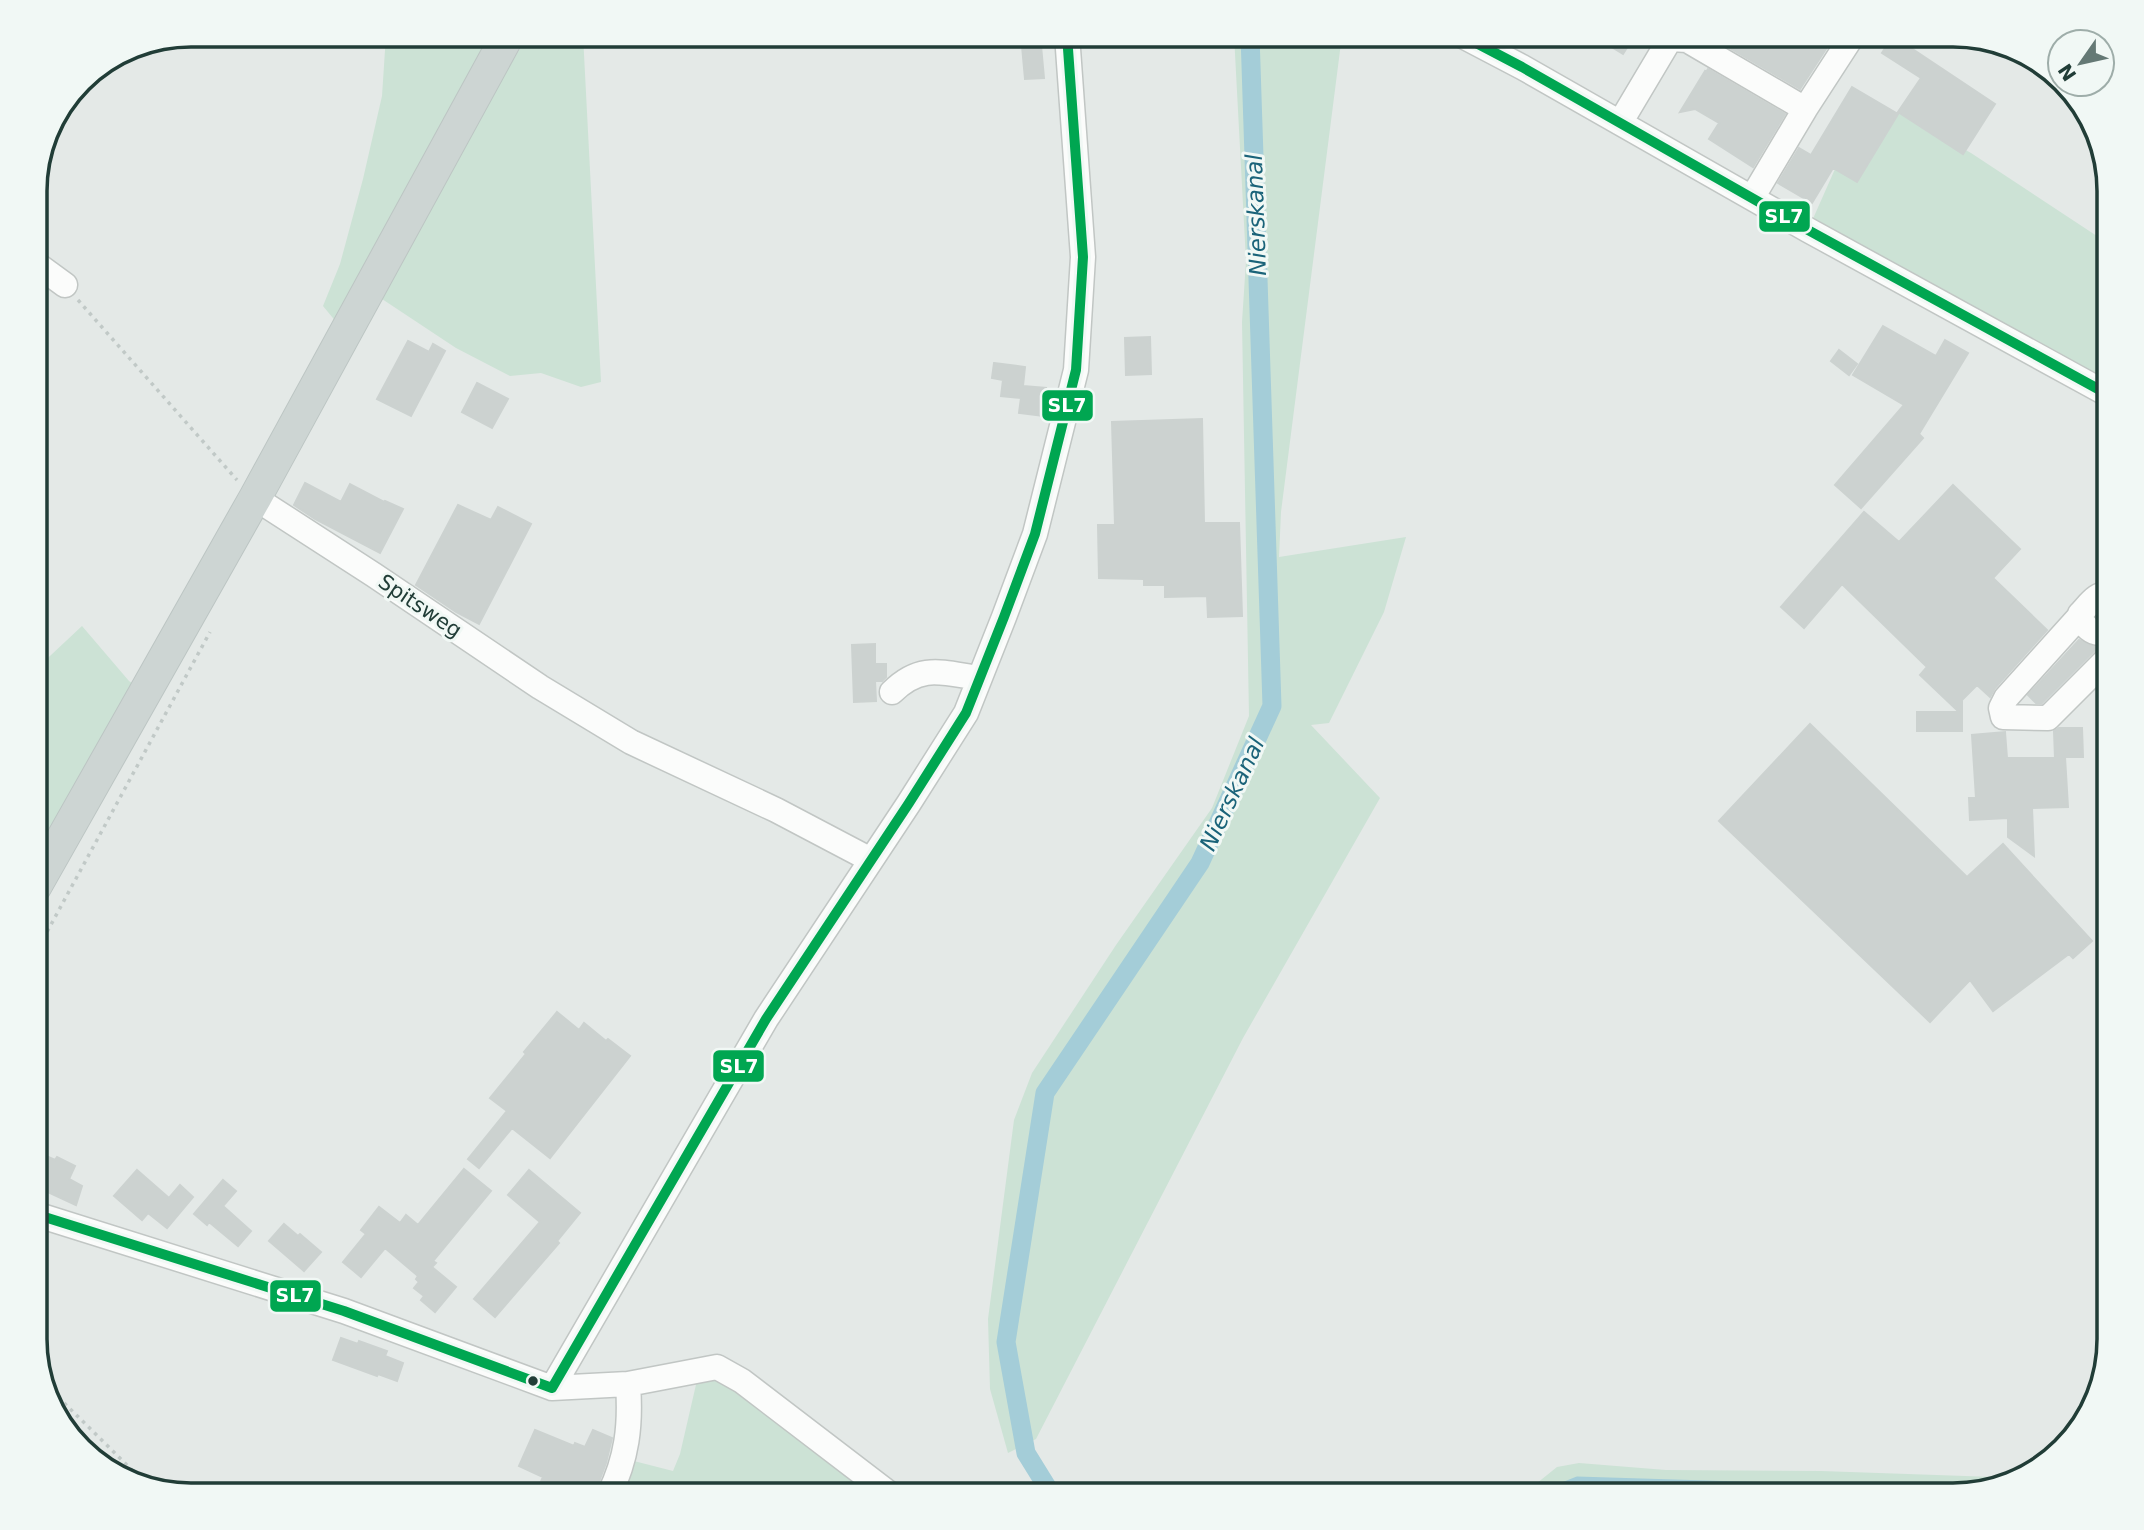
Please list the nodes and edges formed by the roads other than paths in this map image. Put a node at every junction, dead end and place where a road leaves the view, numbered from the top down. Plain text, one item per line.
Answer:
1 (501, 47) edge
2 (1068, 47) edge
3 (1483, 47) edge
4 (1665, 47) edge
5 (1699, 47) edge
6 (1845, 47) edge
7 (1805, 108) junction
8 (1620, 123) junction
9 (1752, 198) junction
10 (48, 273) edge
11 (65, 285) road end
12 (2097, 388) edge
13 (255, 498) junction
14 (2097, 596) edge
15 (2079, 617) junction
16 (2097, 634) edge
17 (2097, 669) edge
18 (979, 678) junction
19 (892, 692) dead end
20 (871, 860) junction
21 (48, 864) edge
22 (48, 1218) edge
23 (628, 1384) junction
24 (552, 1388) junction
25 (615, 1483) edge
26 (875, 1483) edge

1 - 13 main road
2 - 18 street
3 - 8 street
4 - 8 street
5 - 7 street
6 - 7 street
7 - 9 street
8 - 9 street
9 - 12 street
10 - 11 street
13 - 20 street, Spitsweg
13 - 21 main road
14 - 15 street
15 - 16 street
15 - 17 street
18 - 19 street
18 - 20 street
20 - 24 street
22 - 24 street
23 - 24 street
23 - 25 street
23 - 26 street

